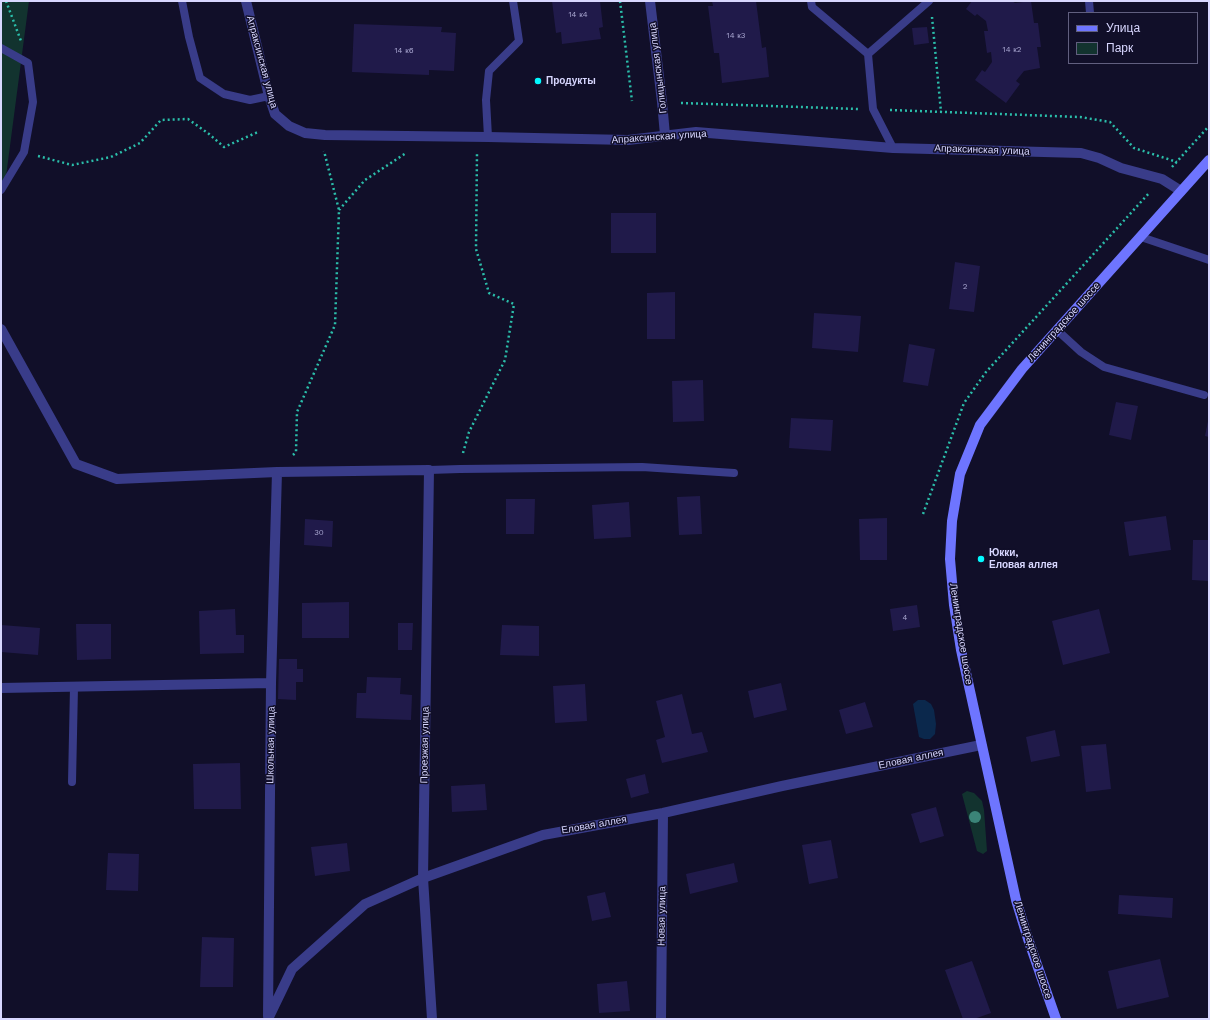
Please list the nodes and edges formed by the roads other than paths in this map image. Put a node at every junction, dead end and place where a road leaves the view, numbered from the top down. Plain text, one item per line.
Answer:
1 (182, 1) edge
2 (246, 1) edge
3 (513, 1) edge
4 (650, 1) edge
5 (811, 1) edge
6 (929, 1) edge
7 (1088, 1) edge
8 (1090, 12) edge
9 (1, 48) edge
10 (868, 54) junction
11 (269, 96) junction
12 (665, 135) junction
13 (488, 137) junction
14 (893, 148) junction
15 (1209, 160) edge
16 (1, 190) edge
17 (1181, 191) junction
18 (1140, 237) junction
19 (1209, 260) edge
20 (1, 329) edge
21 (1057, 330) junction
22 (1204, 395) dead end
23 (429, 470) junction
24 (277, 472) junction
25 (734, 473) dead end
26 (272, 683) junction
27 (74, 687) junction
28 (1, 688) edge
29 (981, 745) junction
30 (72, 782) dead end
31 (663, 813) junction
32 (423, 878) junction
33 (268, 1019) edge
34 (432, 1019) edge
35 (661, 1019) edge
36 (1056, 1019) edge

1 - 11 lane
2 - 11 street, Апраксинская улица
3 - 13 lane
4 - 12 street, Голицынская улица
5 - 10 lane
6 - 10 lane
7 - 8 lane
9 - 16 lane
10 - 14 lane
11 - 13 street, Апраксинская улица
12 - 13 street, Апраксинская улица
12 - 14 street, Апраксинская улица
14 - 17 street, Апраксинская улица
15 - 17 main road, Ленинградское шоссе
17 - 18 main road, Ленинградское шоссе
18 - 19 lane
18 - 21 main road, Ленинградское шоссе
20 - 24 street
21 - 22 lane
21 - 29 main road, Ленинградское шоссе
23 - 24 street
23 - 25 lane
23 - 32 street, Проезжая улица
24 - 26 street, Школьная улица
26 - 27 street
26 - 33 street, Школьная улица
27 - 28 street
27 - 30 lane
29 - 31 street, Еловая аллея
29 - 36 main road, Ленинградское шоссе
31 - 32 street, Еловая аллея
31 - 35 street, Новая улица
32 - 33 street, Еловая аллея
32 - 34 street, Проезжая улица

